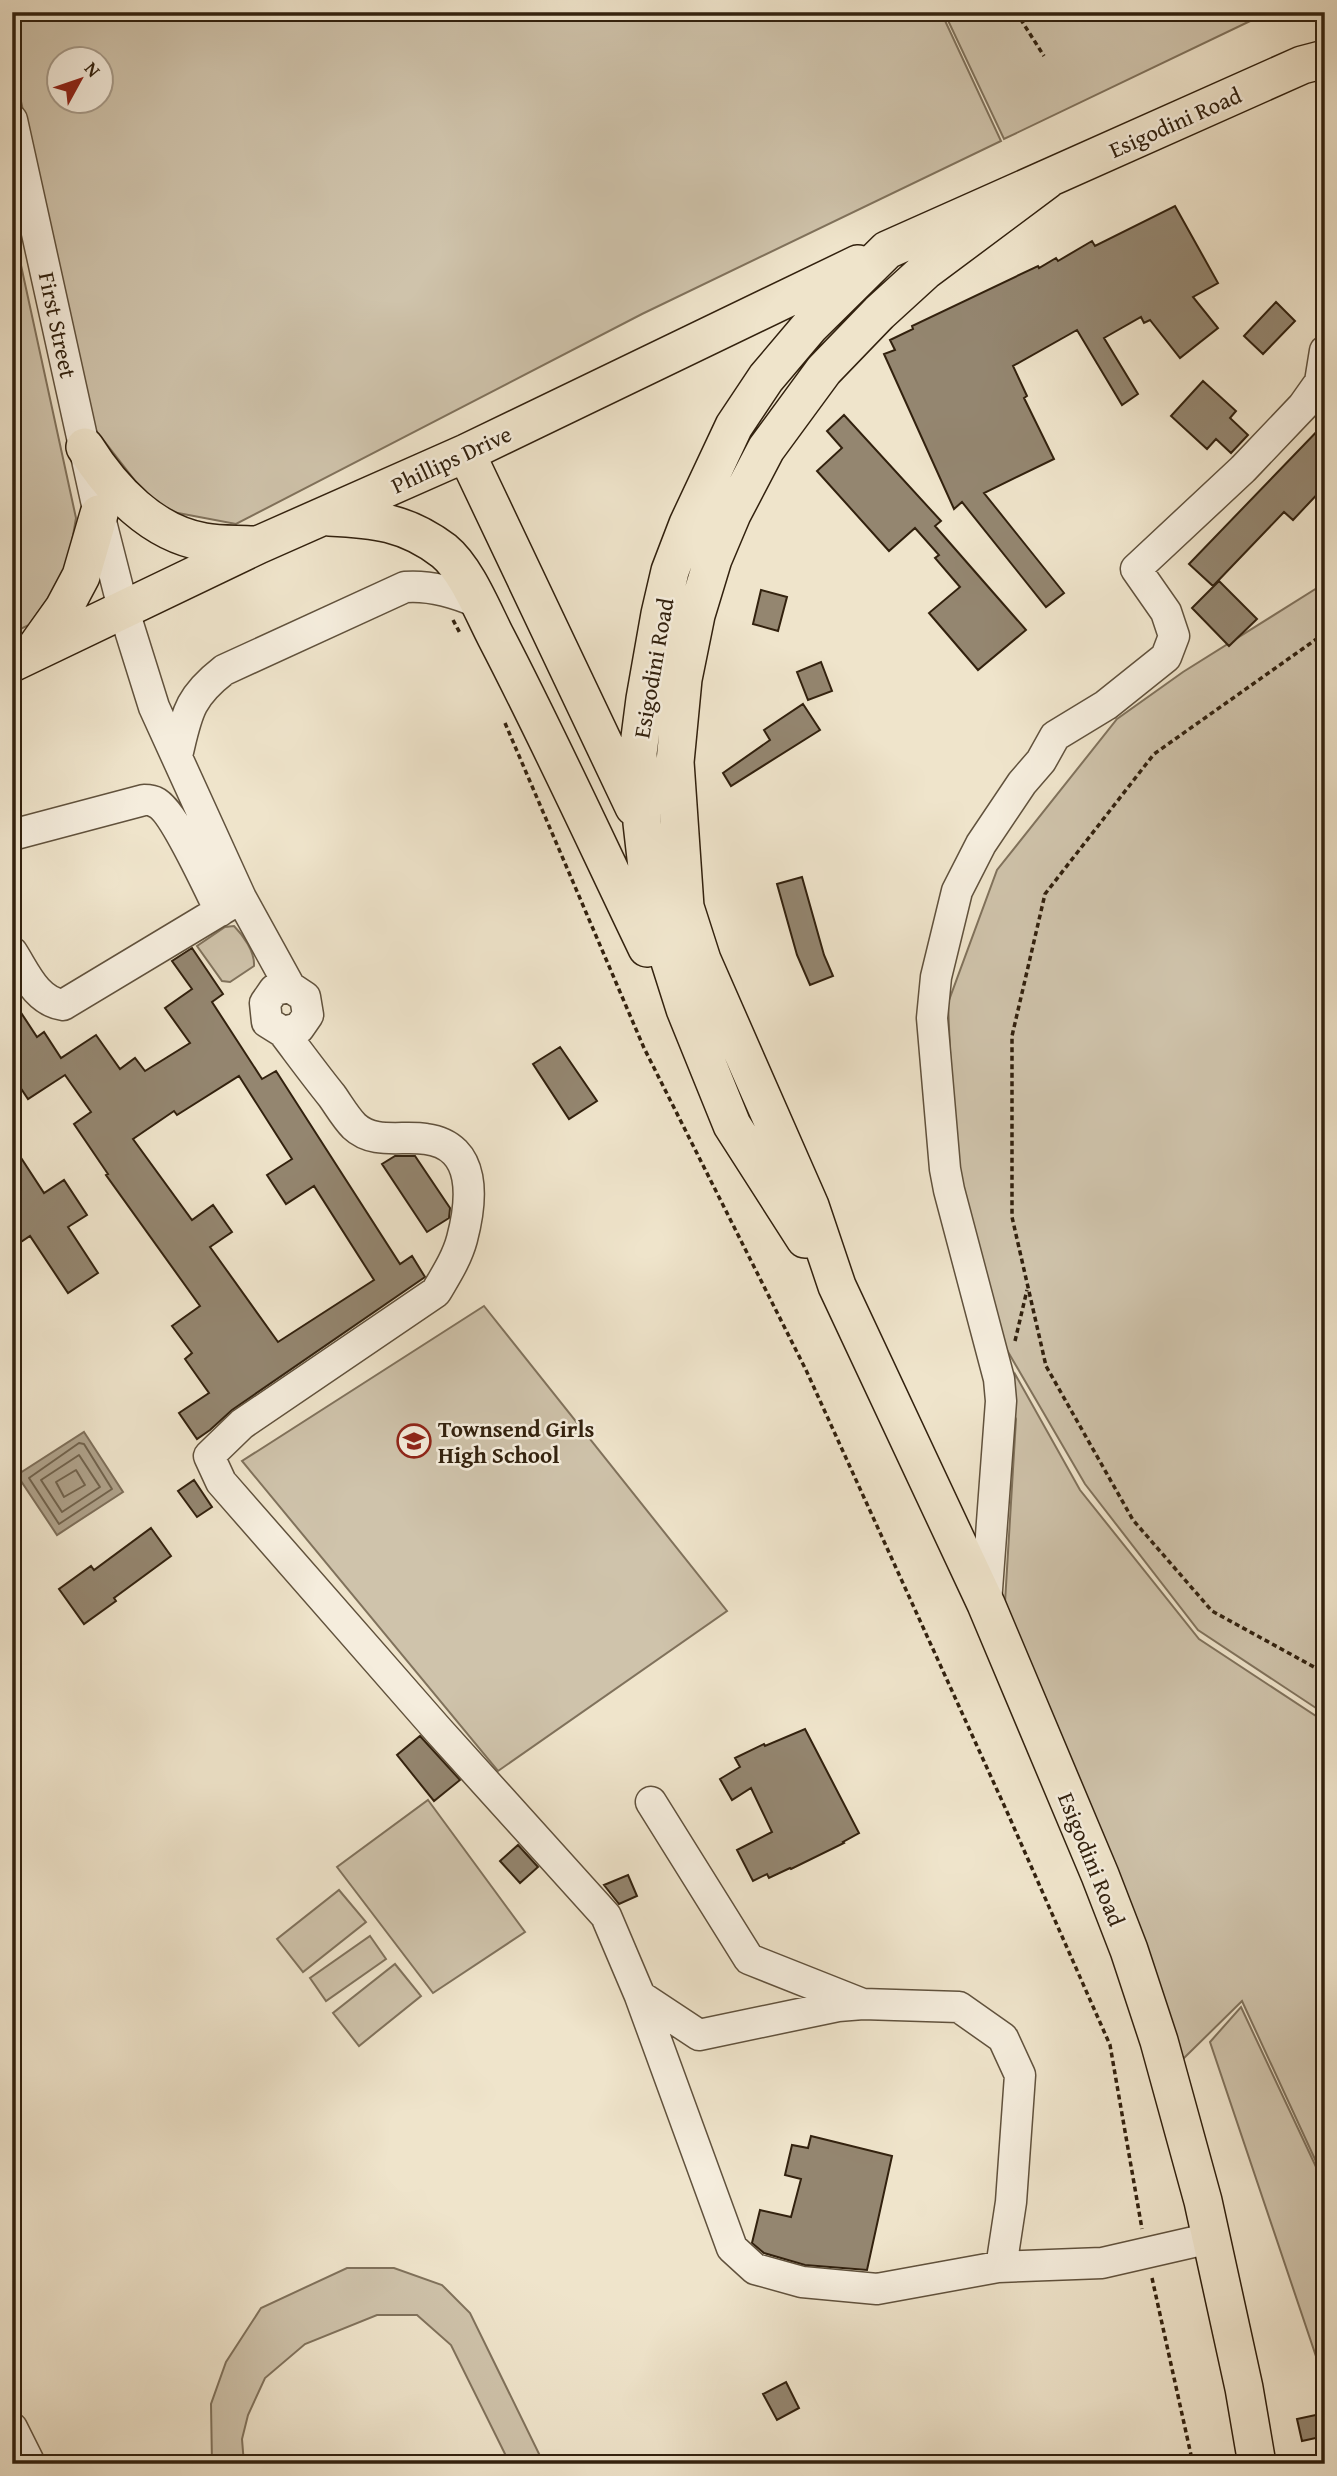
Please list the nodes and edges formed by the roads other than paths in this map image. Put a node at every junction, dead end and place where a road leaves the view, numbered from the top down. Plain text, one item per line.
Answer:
1 (1317, 57) edge
2 (12, 120) edge
3 (1047, 180) junction
4 (887, 250) junction
5 (1325, 351) edge
6 (85, 447) junction
7 (466, 453) junction
8 (99, 514) junction
9 (323, 516) junction
10 (258, 545) junction
11 (477, 602) junction
12 (123, 608) junction
13 (22, 658) edge
14 (177, 756) junction
15 (642, 822) junction
16 (12, 835) edge
17 (231, 904) junction
18 (685, 907) junction
19 (12, 952) edge
20 (732, 1125) junction
21 (836, 1286) junction
22 (986, 1604) junction
23 (651, 1802) dead end
24 (640, 1996) junction
25 (863, 2004) junction
26 (1211, 2238) junction
27 (998, 2267) junction
28 (12, 2428) edge
29 (30, 2464) edge
30 (1257, 2464) edge

1 - 3 main road, Esigodini Road
2 - 6 street, First Street
3 - 4 main road, Esigodini Road
3 - 18 main road, Esigodini Road
4 - 7 main road, Phillips Drive
4 - 15 main road, Esigodini Road
5 - 22 street
6 - 8 street, First Street
6 - 10 main road
7 - 9 main road, Phillips Drive
7 - 15 main road
8 - 12 street, First Street
8 - 13 main road
9 - 10 main road, Phillips Drive
9 - 11 main road
10 - 12 main road, Phillips Drive
11 - 14 street
11 - 20 main road
12 - 13 main road, Phillips Drive
12 - 14 street, First Street
14 - 17 street, First Street
15 - 18 main road
15 - 20 main road, Esigodini Road
16 - 17 street
17 - 19 street
17 - 24 street
18 - 21 main road, Esigodini Road
20 - 21 main road, Esigodini Road
21 - 22 main road, Esigodini Road
22 - 26 main road, Esigodini Road
23 - 25 street
24 - 25 street
24 - 27 street
25 - 27 street
26 - 27 street
26 - 30 main road, Esigodini Road
28 - 29 street

